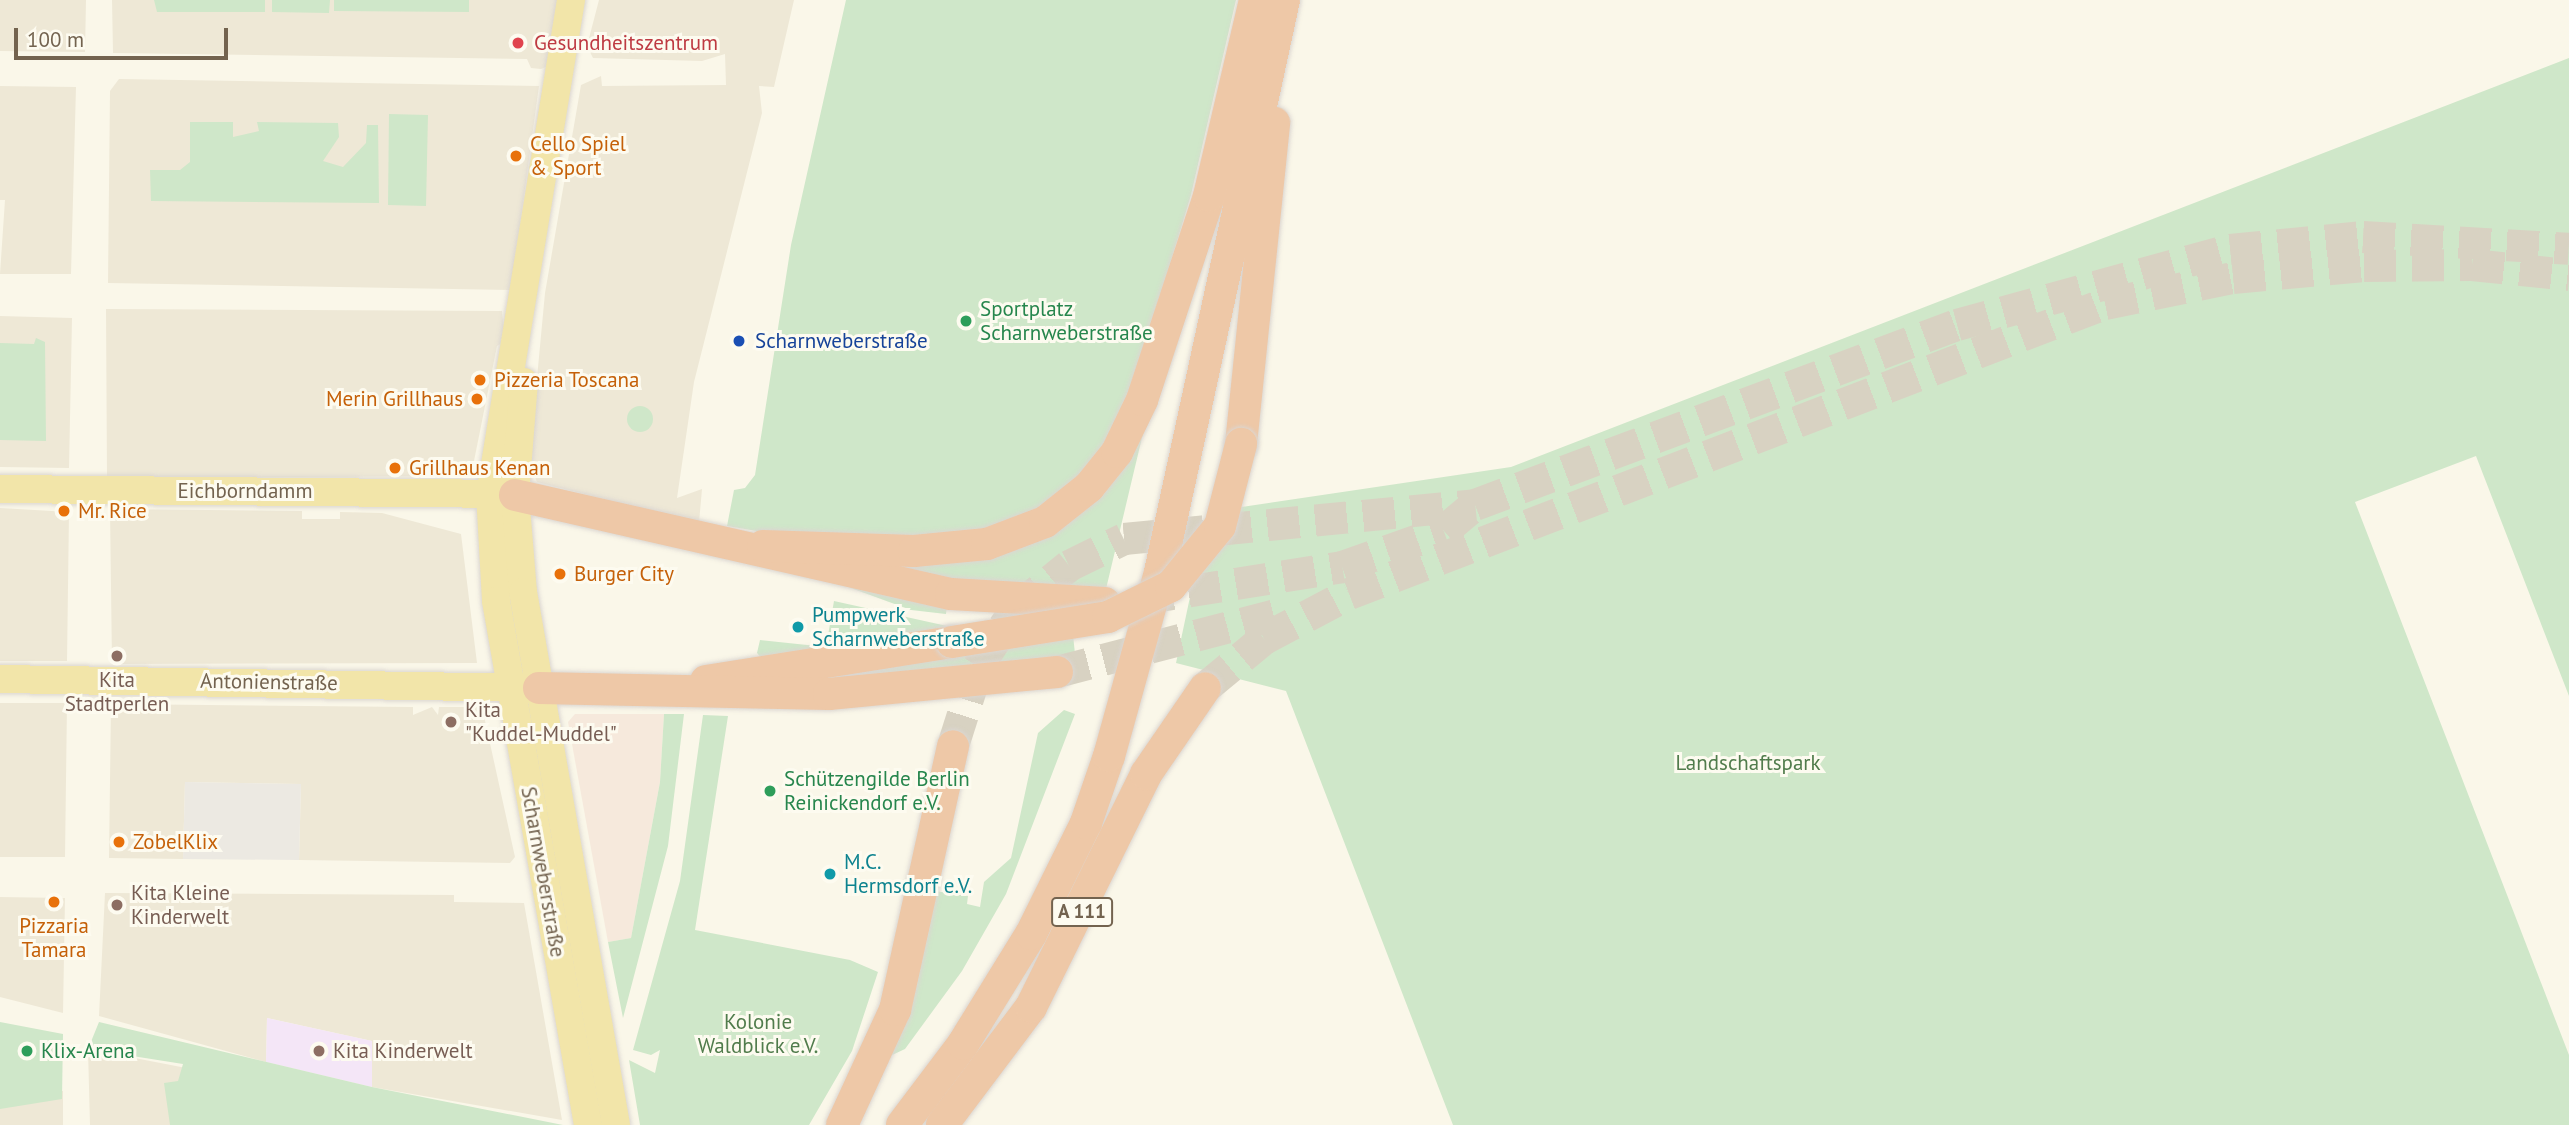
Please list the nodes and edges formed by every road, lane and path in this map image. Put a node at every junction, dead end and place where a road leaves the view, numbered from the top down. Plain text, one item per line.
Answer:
1 (570, 0) edge
2 (588, 0) edge
3 (1255, 0) edge
4 (1284, 0) edge
5 (1266, 81) junction
6 (0, 489) edge
7 (502, 494) junction
8 (763, 546) junction
9 (1105, 603) tunnel mouth
10 (1057, 672) tunnel mouth
11 (0, 679) edge
12 (524, 687) junction
13 (1205, 688) tunnel mouth
14 (671, 689) junction
15 (953, 746) tunnel mouth
16 (588, 1125) edge
17 (616, 1125) edge
18 (842, 1125) edge
19 (902, 1125) edge
20 (942, 1125) edge

1 - 7 main road, Scharnweberstraße
2 - 7 main road, Scharnweberstraße
3 - 8 highway
4 - 5 highway
5 - 14 highway, bridge
5 - 19 highway
6 - 7 main road, Eichborndamm
7 - 8 highway
7 - 12 main road, Scharnweberstraße
8 - 9 highway
10 - 14 highway
11 - 12 main road, Antonienstraße
12 - 14 highway
12 - 16 main road, Scharnweberstraße
12 - 17 main road, Scharnweberstraße
13 - 20 highway, A 111
15 - 18 highway

